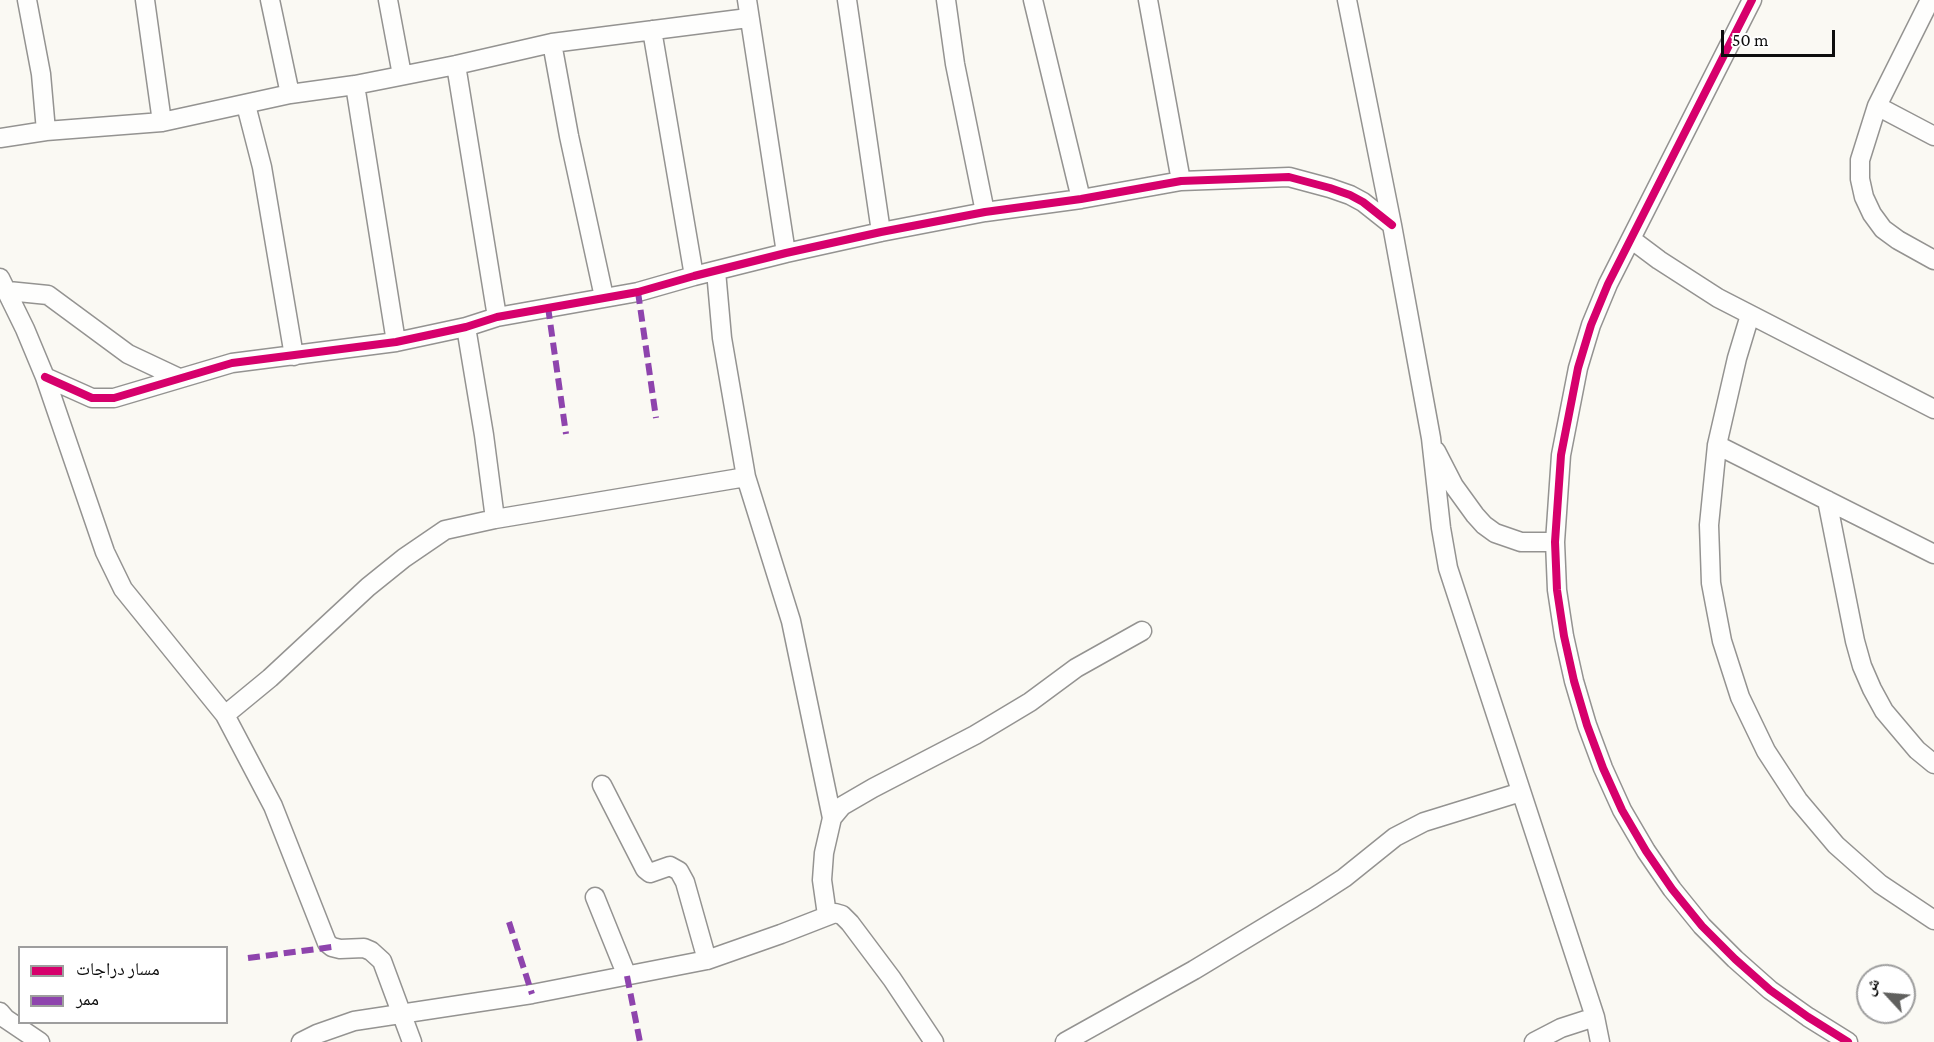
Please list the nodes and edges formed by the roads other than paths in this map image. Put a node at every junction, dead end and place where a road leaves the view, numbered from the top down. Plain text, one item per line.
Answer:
1 (27, 0) edge
2 (145, 0) edge
3 (270, 0) edge
4 (388, 0) edge
5 (847, 0) edge
6 (946, 0) edge
7 (1033, 0) edge
8 (1148, 0) edge
9 (1347, 0) edge
10 (1752, 0) edge
11 (1930, 0) edge
12 (748, 9) edge
13 (652, 30) junction
14 (552, 43) junction
15 (456, 65) junction
16 (402, 75) junction
17 (355, 85) junction
18 (290, 94) junction
19 (246, 105) junction
20 (1877, 106) junction
21 (162, 122) junction
22 (46, 131) junction
23 (1934, 136) edge
24 (0, 138) edge
25 (1181, 181) junction
26 (1081, 199) junction
27 (985, 212) junction
28 (1392, 225) junction
29 (881, 232) junction
30 (1631, 239) junction
31 (786, 253) junction
32 (1934, 260) edge
33 (716, 271) junction
34 (694, 276) junction
35 (4, 285) edge
36 (604, 297) junction
37 (1750, 315) junction
38 (497, 317) junction
39 (466, 327) junction
40 (396, 342) junction
41 (294, 356) junction
42 (45, 377) junction
43 (179, 378) junction
44 (1934, 409) edge
45 (1431, 438) junction
46 (1717, 445) junction
47 (746, 477) junction
48 (1827, 500) junction
49 (495, 519) junction
50 (1555, 543) junction
51 (1934, 554) edge
52 (1142, 631) dead end
53 (225, 715) junction
54 (1934, 764) edge
55 (602, 784) dead end
56 (1521, 792) junction
57 (832, 818) junction
58 (595, 897) dead end
59 (827, 915) junction
60 (1934, 920) edge
61 (707, 960) junction
62 (627, 976) junction
63 (0, 1012) edge
64 (403, 1014) junction
65 (1595, 1017) junction
66 (40, 1042) edge
67 (301, 1042) edge
68 (412, 1042) edge
69 (934, 1042) edge
70 (1065, 1042) edge
71 (1534, 1042) edge
72 (1600, 1042) edge
73 (1848, 1042) edge

1 - 22 street
2 - 21 street
3 - 18 street
4 - 16 street
5 - 29 street
6 - 27 street
7 - 26 street
8 - 25 street
9 - 28 street
10 - 30 street
11 - 20 street
12 - 13 street
12 - 31 street
13 - 14 street
13 - 34 street
14 - 15 street
14 - 36 street
15 - 16 street
15 - 38 street
16 - 17 street
17 - 18 street
17 - 40 street
18 - 19 street
19 - 21 street
19 - 41 street
20 - 23 street
20 - 32 street
21 - 22 street
22 - 24 street
25 - 26 street
25 - 28 street
26 - 27 street
27 - 29 street
28 - 45 street
29 - 31 street
30 - 37 street
30 - 50 street
31 - 33 street
33 - 34 street
33 - 47 street
34 - 36 street
35 - 42 street
35 - 43 street
36 - 38 street
37 - 44 street
37 - 46 street
38 - 39 street
39 - 40 street
39 - 49 street
40 - 41 street
41 - 43 street
42 - 43 street
42 - 53 street
45 - 50 street
45 - 56 street
46 - 48 street
46 - 60 street
47 - 49 street
47 - 57 street
48 - 51 street
48 - 54 street
49 - 53 street
50 - 73 street
52 - 57 street
53 - 64 street
55 - 61 street
56 - 65 street
56 - 70 street
57 - 59 street
58 - 62 street
59 - 61 street
59 - 69 street
61 - 62 street
62 - 64 street
63 - 66 street
64 - 67 street
64 - 68 street
65 - 71 street
65 - 72 street

